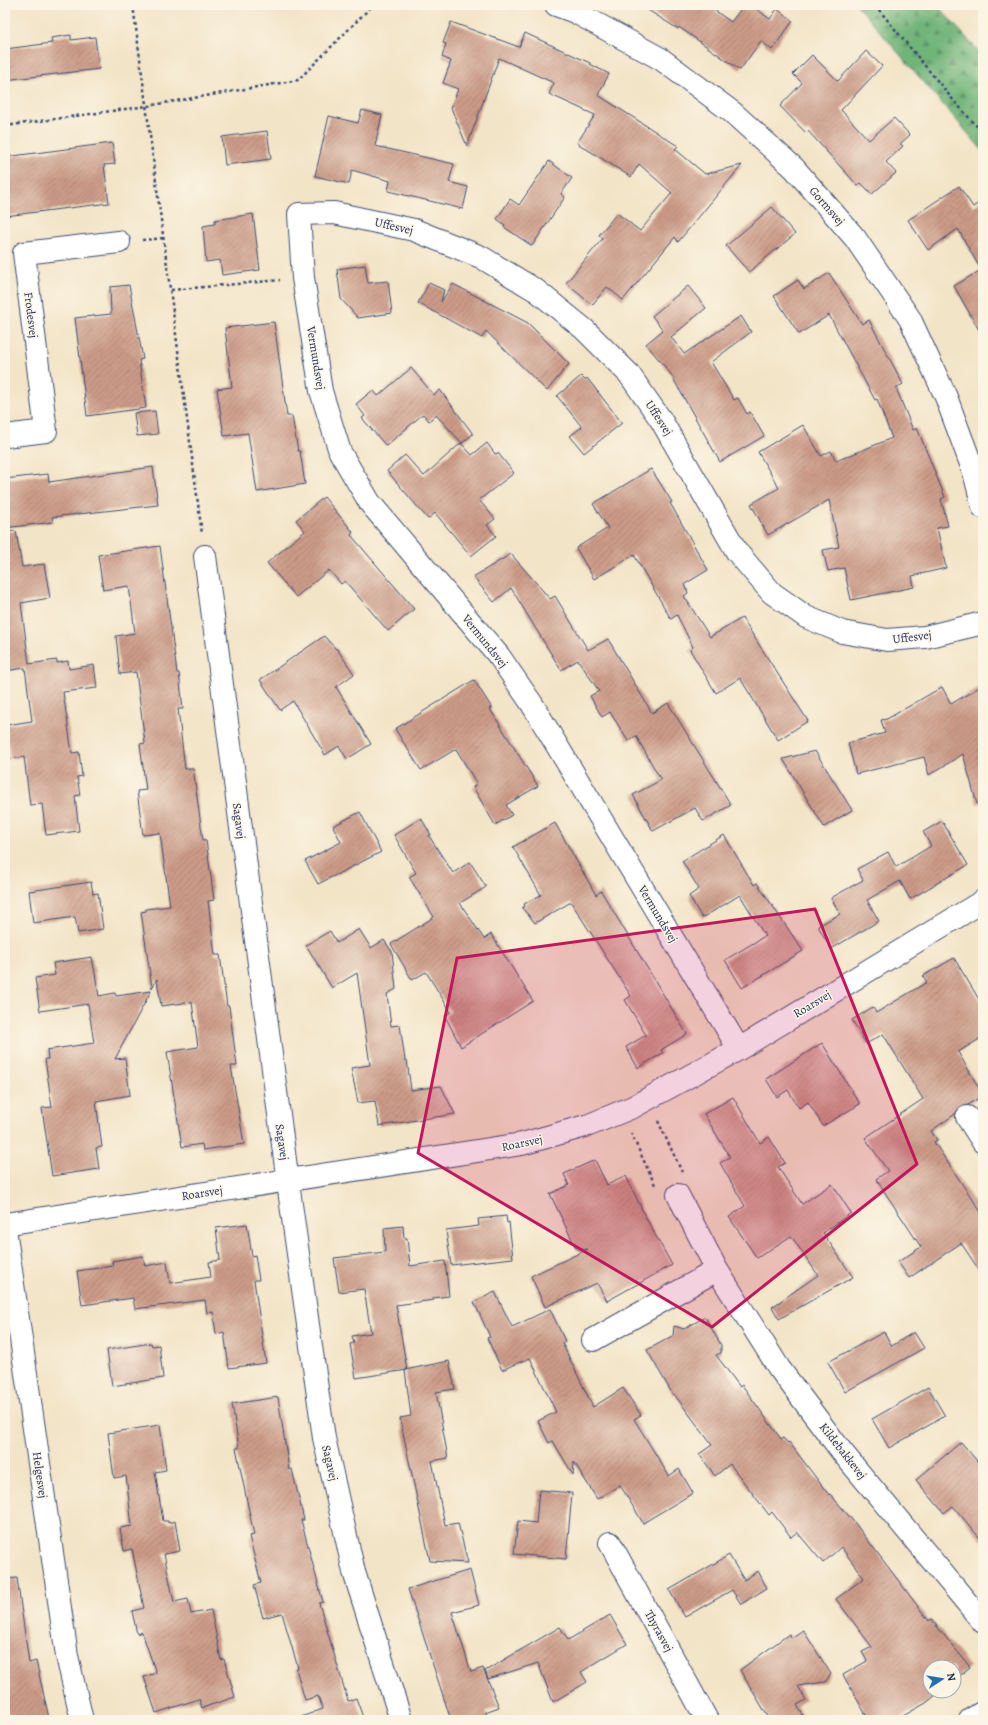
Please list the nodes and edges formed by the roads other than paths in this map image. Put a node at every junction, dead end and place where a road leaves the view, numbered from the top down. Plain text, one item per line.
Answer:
1 (556, 5) edge
2 (299, 214) joint
3 (119, 242) dead end
4 (5, 436) edge
5 (983, 507) edge
6 (205, 556) road end
7 (983, 623) edge
8 (983, 901) edge
9 (739, 1048) junction
10 (967, 1118) dead end
11 (983, 1142) edge
12 (287, 1180) junction
13 (678, 1195) road end
14 (5, 1224) edge
15 (5, 1229) edge
16 (718, 1270) junction
17 (593, 1340) dead end
18 (610, 1543) dead end
19 (983, 1622) edge
20 (983, 1712) edge
21 (82, 1720) edge
22 (401, 1720) edge
23 (707, 1720) edge
24 (970, 1720) edge

1 - 5 street, Gormsvej
2 - 7 street, Uffesvej
2 - 9 street, Vermundsvej
3 - 4 street, Frodesvej
6 - 12 street, Sagavej
8 - 9 street, Roarsvej
9 - 12 street, Roarsvej
10 - 11 street
12 - 14 street, Roarsvej
12 - 22 street, Sagavej
13 - 16 street, Kildebakkevej
15 - 21 street, Helgesvej
16 - 17 street
16 - 19 street, Kildebakkevej
18 - 23 street, Thyrasvej
20 - 24 street

